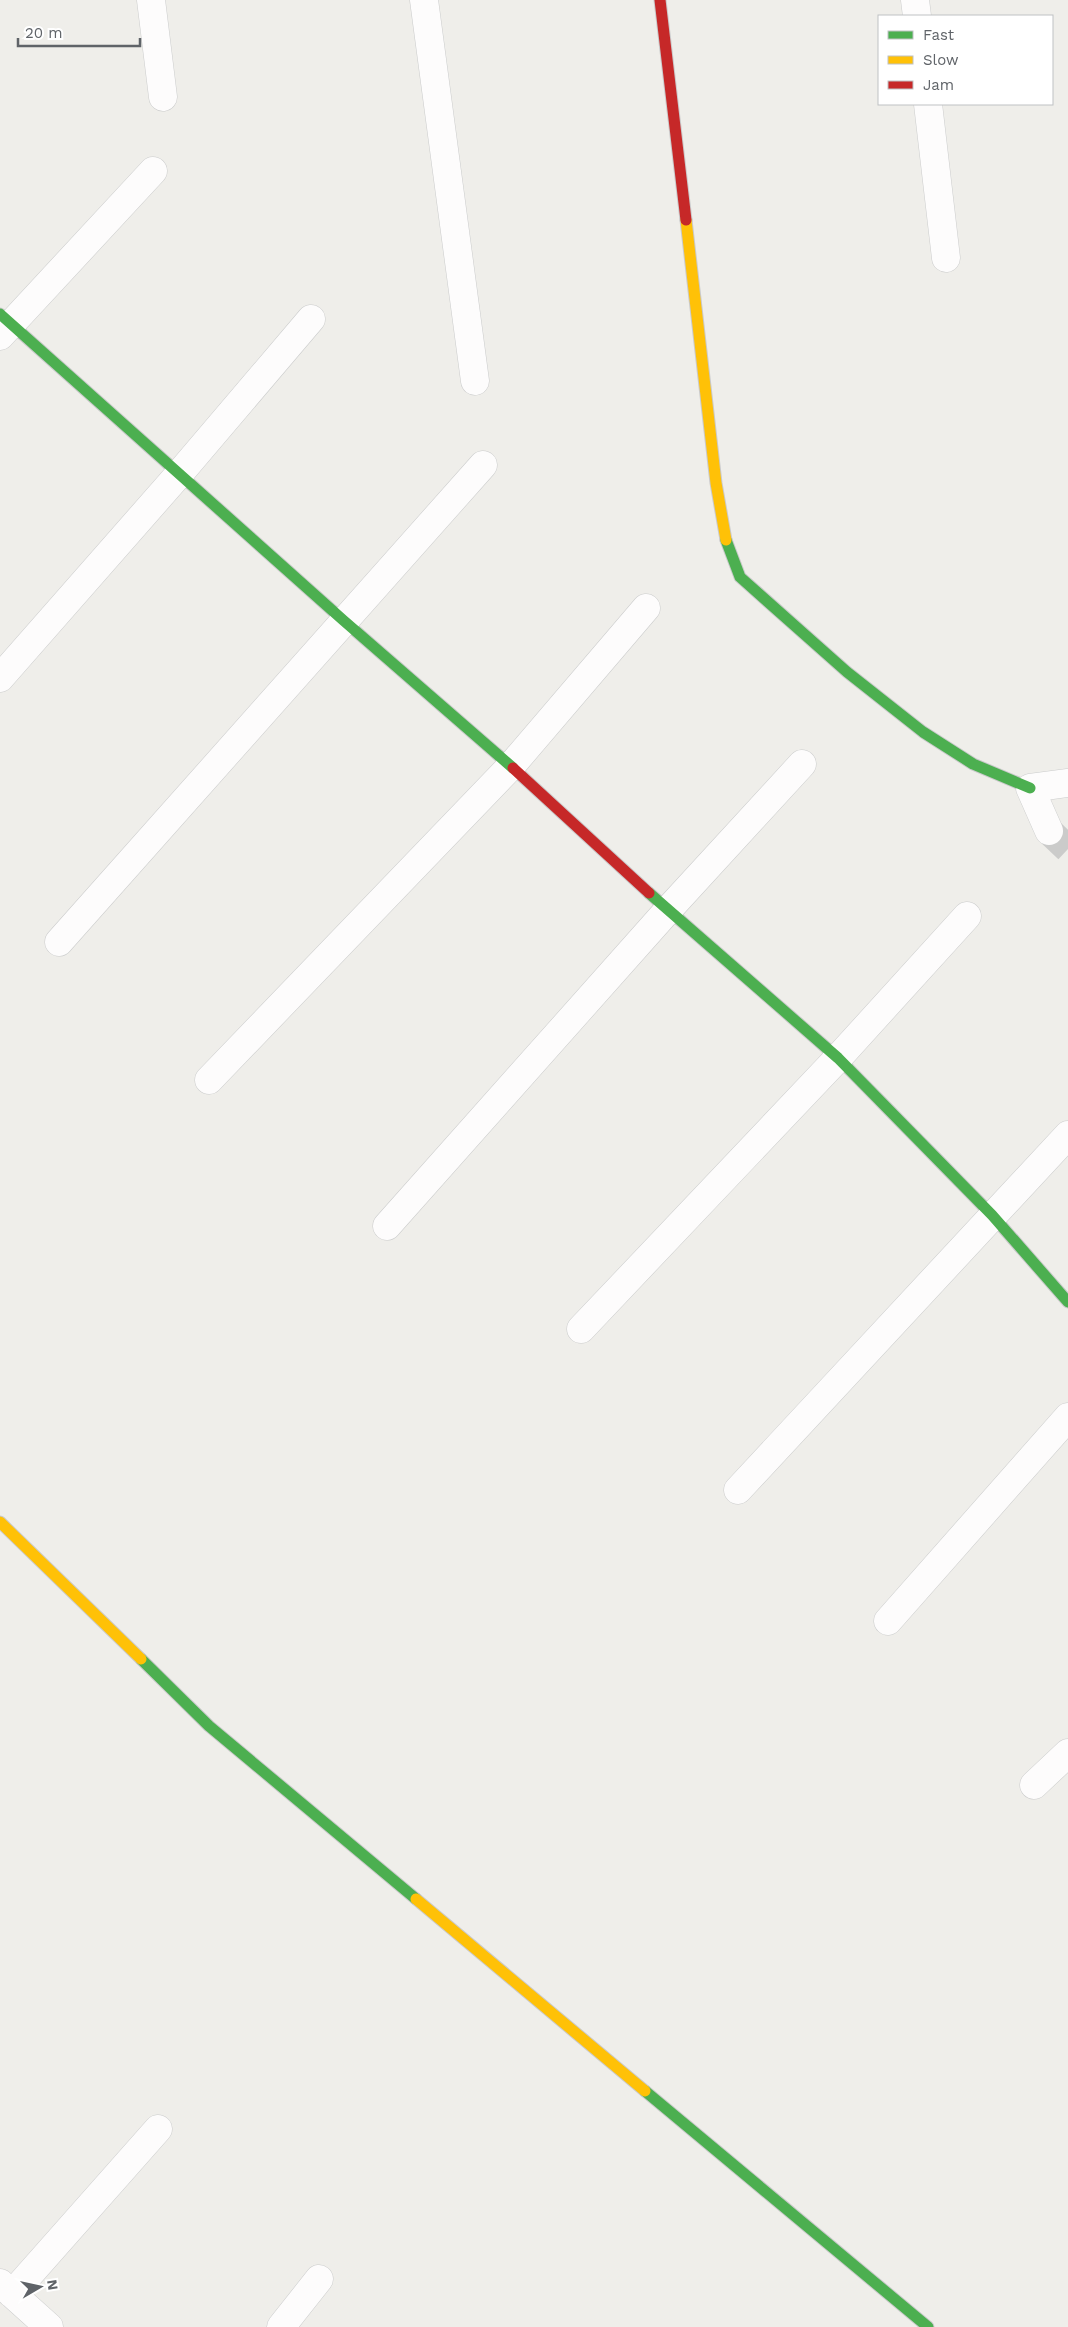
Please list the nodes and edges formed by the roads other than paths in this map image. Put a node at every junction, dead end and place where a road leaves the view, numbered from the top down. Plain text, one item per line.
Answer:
1 (150, 0) edge
2 (424, 0) edge
3 (660, 0) edge
4 (915, 0) edge
5 (917, 15) edge
6 (163, 97) dead end
7 (928, 105) edge
8 (153, 171) dead end
9 (946, 258) dead end
10 (312, 319) dead end
11 (4, 324) edge
12 (475, 380) dead end
13 (484, 465) dead end
14 (180, 473) junction
15 (646, 608) dead end
16 (343, 620) junction
17 (0, 678) edge
18 (802, 764) dead end
19 (511, 766) junction
20 (1068, 783) edge
21 (1030, 788) junction
22 (1050, 831) tunnel mouth
23 (668, 910) junction
24 (968, 916) dead end
25 (59, 942) dead end
26 (838, 1058) junction
27 (209, 1080) dead end
28 (1068, 1135) edge
29 (992, 1215) junction
30 (388, 1226) dead end
31 (1068, 1302) edge
32 (581, 1329) dead end
33 (1068, 1417) edge
34 (738, 1490) dead end
35 (0, 1522) edge
36 (888, 1622) dead end
37 (1068, 1753) edge
38 (1034, 1784) dead end
39 (158, 2129) dead end
40 (319, 2280) dead end
41 (6, 2288) edge
42 (49, 2327) edge
43 (281, 2327) edge
44 (928, 2327) edge

1 - 6 street
2 - 12 street
3 - 21 street
4 - 5 street
7 - 9 street
8 - 11 street
10 - 14 street
11 - 14 street
13 - 16 street
14 - 16 street
14 - 17 street
15 - 19 street
16 - 19 street
16 - 25 street
18 - 23 street
19 - 23 street
19 - 27 street
20 - 21 street
21 - 22 street
23 - 26 street
23 - 30 street
24 - 26 street
26 - 29 street
26 - 32 street
28 - 29 street
29 - 31 street
29 - 34 street
33 - 36 street
35 - 44 street
37 - 38 street
39 - 41 street
40 - 43 street
41 - 42 street

